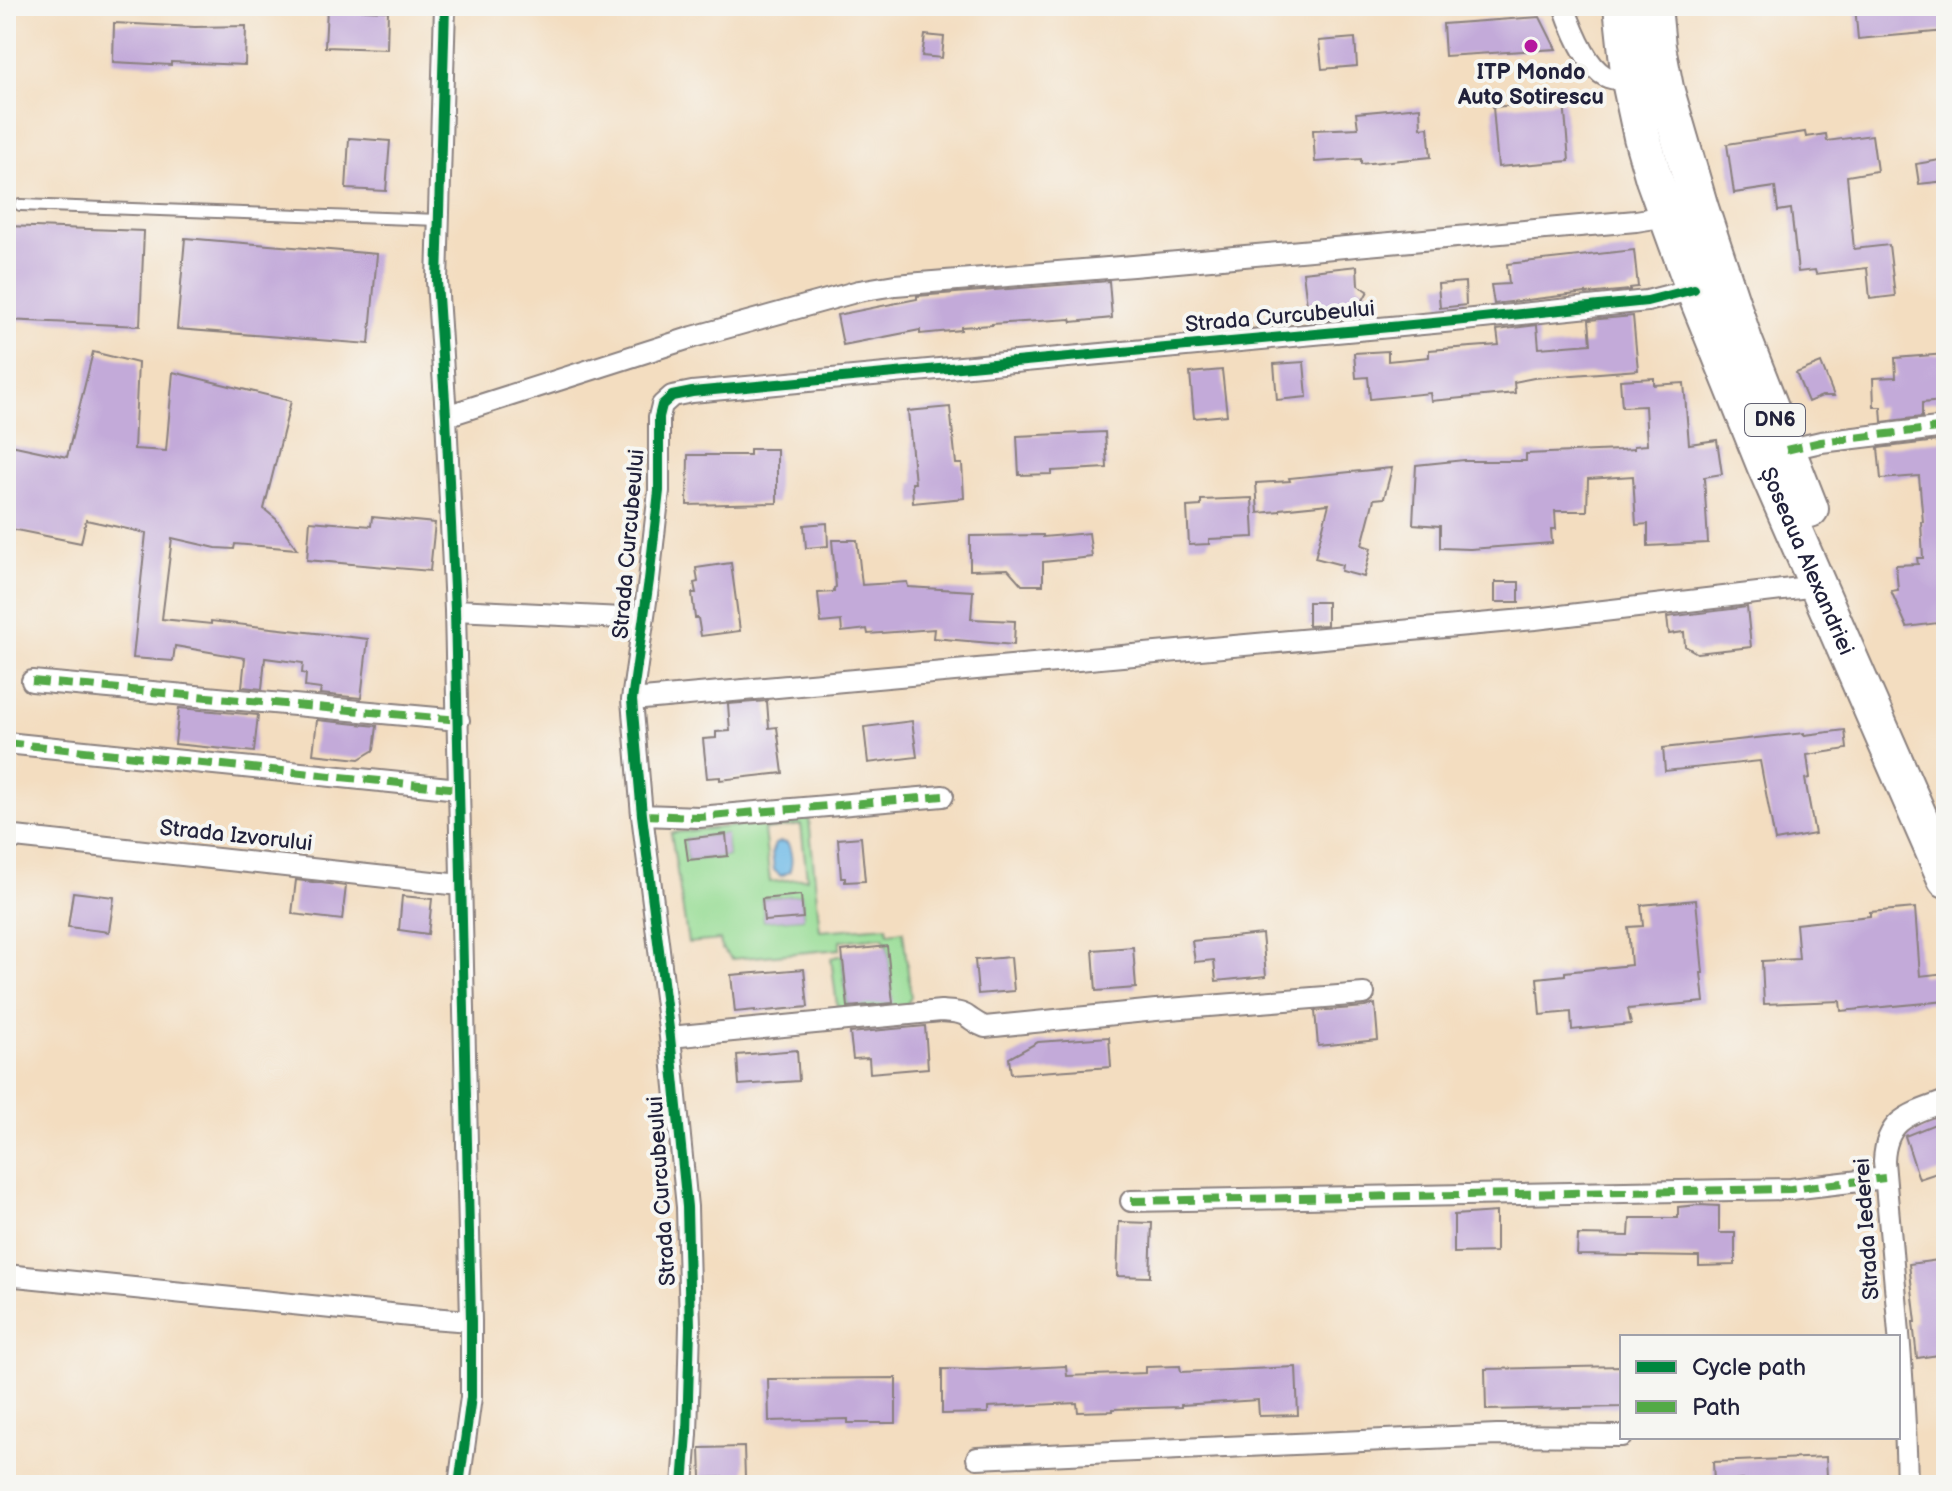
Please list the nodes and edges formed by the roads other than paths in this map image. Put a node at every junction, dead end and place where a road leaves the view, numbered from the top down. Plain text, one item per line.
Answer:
1 (445, 6) edge
2 (1564, 6) edge
3 (1622, 6) edge
4 (1653, 6) edge
5 (1630, 81) junction
6 (20, 205) dead end
7 (1668, 216) junction
8 (439, 220) junction
9 (1694, 289) junction
10 (446, 416) junction
11 (1946, 427) edge
12 (1786, 450) junction
13 (1817, 586) junction
14 (455, 610) junction
15 (643, 619) junction
16 (32, 681) dead end
17 (632, 700) junction
18 (459, 720) junction
19 (6, 743) edge
20 (459, 789) junction
21 (943, 796) dead end
22 (642, 815) junction
23 (1946, 818) edge
24 (6, 836) edge
25 (1946, 879) edge
26 (460, 885) junction
27 (1364, 994) dead end
28 (670, 1037) junction
29 (1946, 1101) edge
30 (1885, 1178) junction
31 (1131, 1201) dead end
32 (6, 1275) edge
33 (471, 1321) junction
34 (1898, 1335) edge
35 (1900, 1379) edge
36 (1902, 1433) edge
37 (1620, 1436) edge
38 (977, 1458) dead end
39 (459, 1485) edge
40 (683, 1485) edge
41 (1907, 1485) edge

1 - 8 street
2 - 5 street
3 - 5 highway, Șoseaua Alexandriei / DN6
4 - 12 highway, Șoseaua Alexandriei / DN6
5 - 7 highway, Șoseaua Alexandriei / DN6
6 - 8 lane
7 - 9 highway, Șoseaua Alexandriei / DN6
7 - 10 street
8 - 10 street
9 - 13 highway, Șoseaua Alexandriei / DN6
9 - 15 street, Strada Curcubeului
10 - 14 street
11 - 12 street
12 - 23 highway, Șoseaua Alexandriei / DN6
13 - 17 street
13 - 25 highway, Șoseaua Alexandriei / DN6
14 - 15 street
14 - 18 street
15 - 17 street, Strada Curcubeului
16 - 18 street
17 - 22 street, Strada Curcubeului
18 - 20 street
19 - 20 street
20 - 26 street
21 - 22 street
22 - 28 street, Strada Curcubeului
24 - 26 street, Strada Izvorului
26 - 33 street
27 - 28 street
28 - 40 street, Strada Curcubeului
29 - 30 street, Strada Iederei
30 - 31 street
30 - 34 street, Strada Iederei
32 - 33 street
33 - 39 street
35 - 36 street, Strada Iederei
36 - 41 street, Strada Iederei
37 - 38 street

